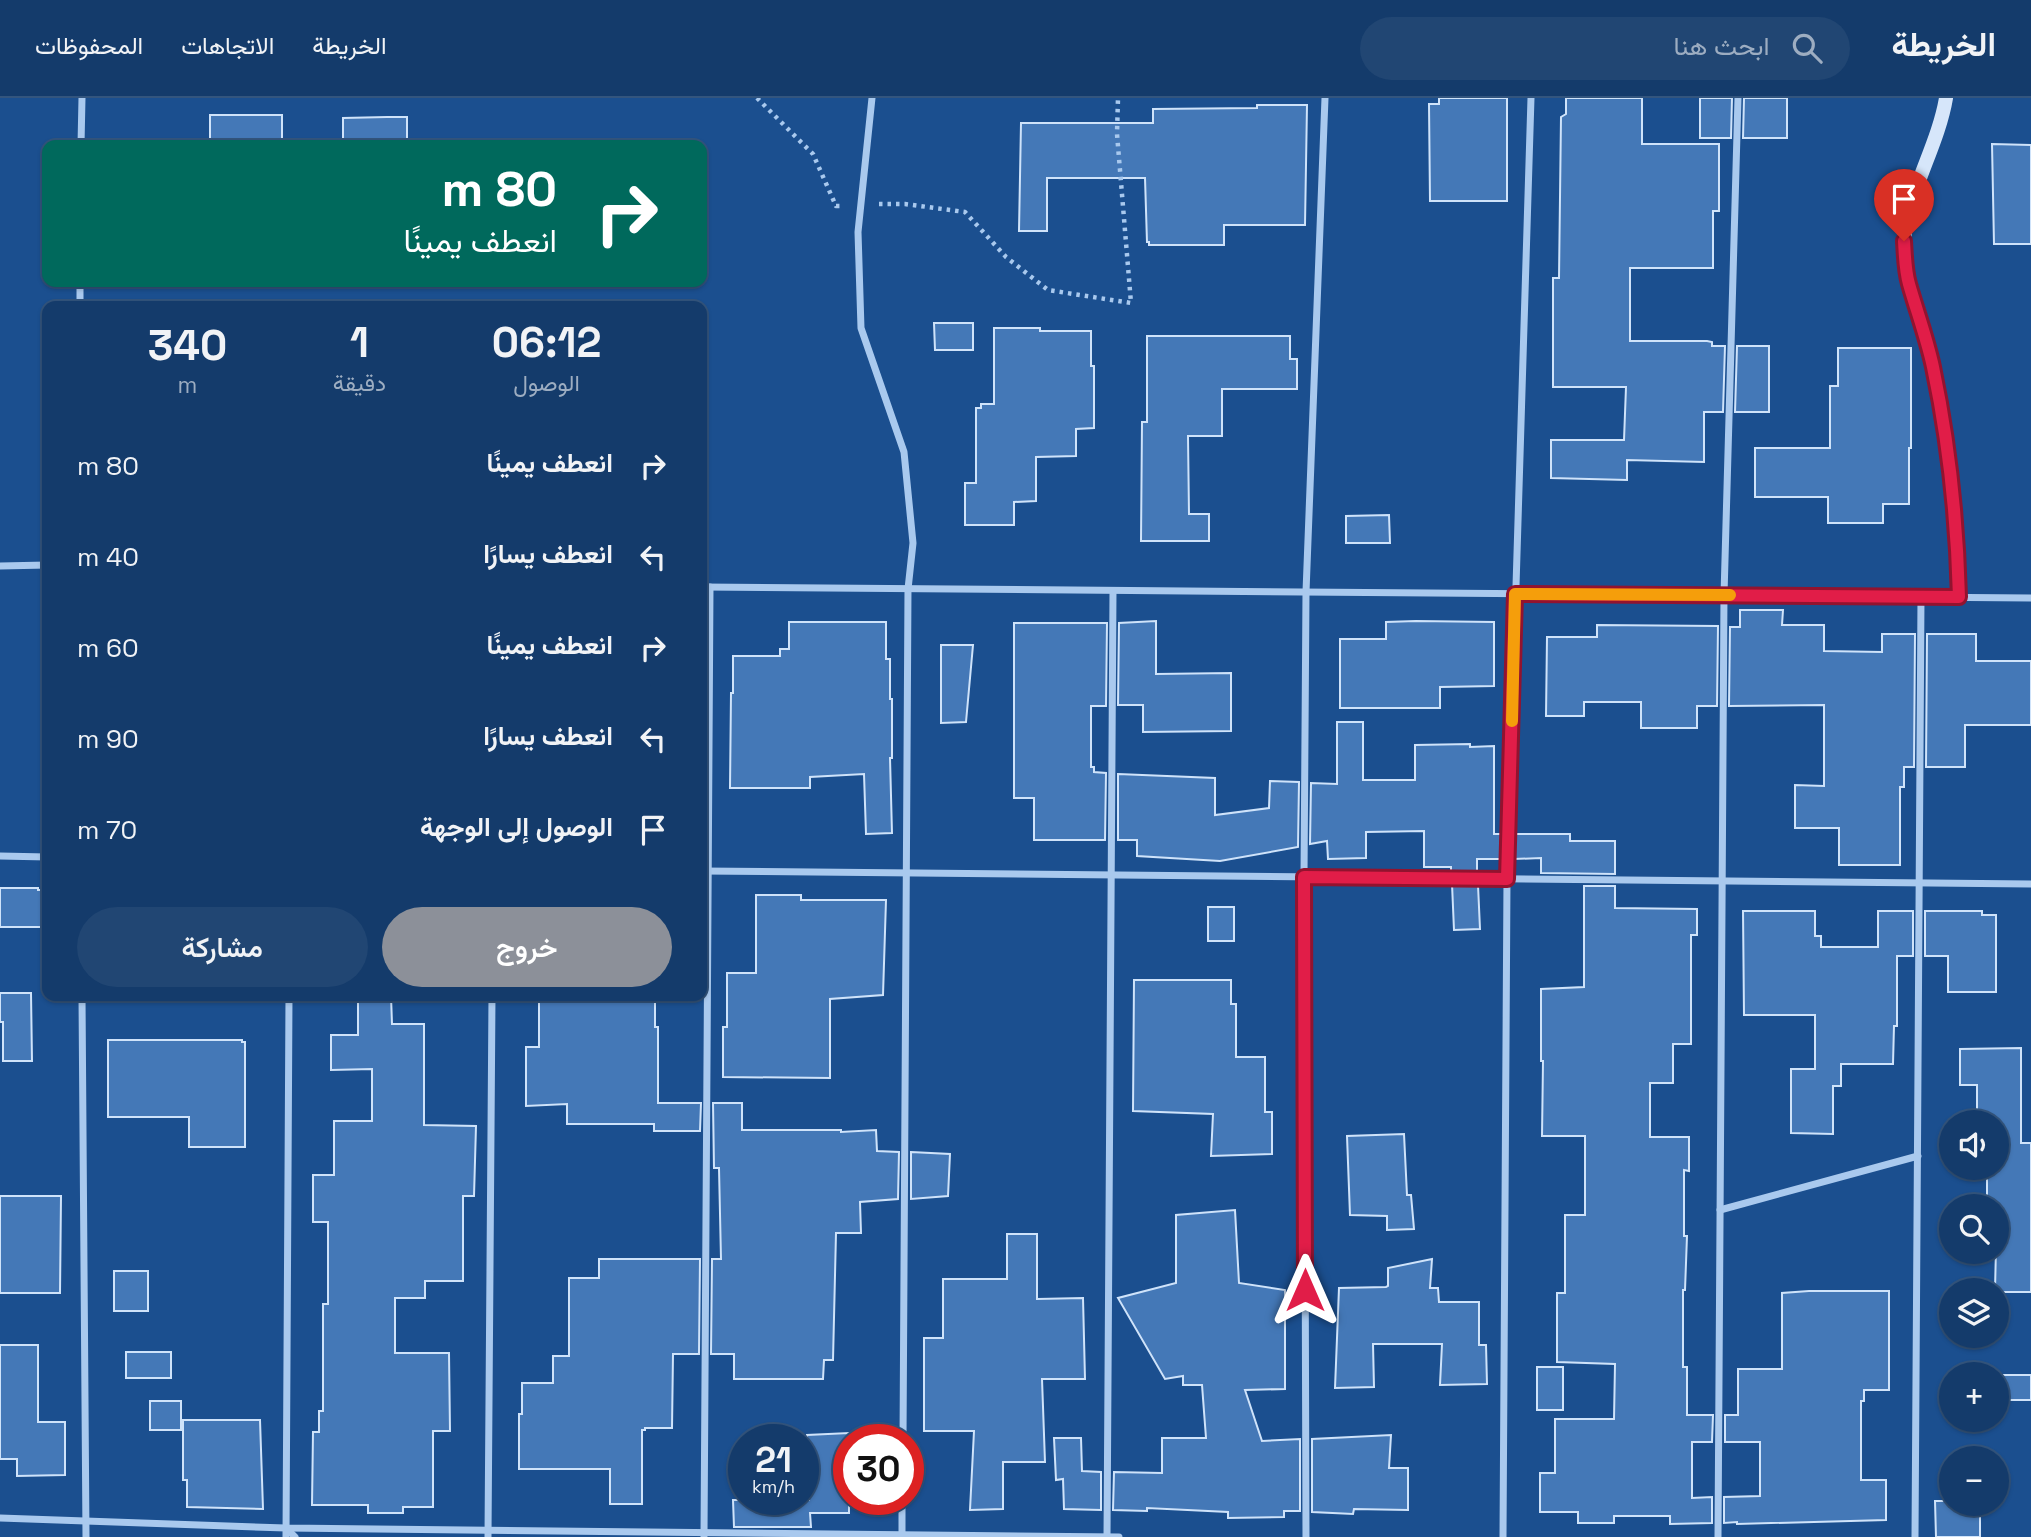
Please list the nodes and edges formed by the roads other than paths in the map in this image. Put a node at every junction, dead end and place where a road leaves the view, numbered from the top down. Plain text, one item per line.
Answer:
1 (82, 98) edge
2 (872, 98) edge
3 (1325, 98) edge
4 (1531, 98) edge
5 (1738, 98) edge
6 (1945, 98) edge
7 (81, 140) edge
8 (42, 565) edge
9 (0, 566) edge
10 (707, 587) edge
11 (908, 589) junction
12 (1113, 591) junction
13 (1306, 592) junction
14 (1515, 594) junction
15 (1724, 595) junction
16 (1921, 597) junction
17 (1959, 597) junction
18 (2031, 598) edge
19 (0, 856) edge
20 (42, 858) edge
21 (707, 871) edge
22 (906, 873) junction
23 (1111, 875) junction
24 (1304, 877) junction
25 (1507, 879) junction
26 (1722, 881) junction
27 (1919, 883) junction
28 (2031, 884) edge
29 (82, 1001) edge
30 (289, 1001) edge
31 (492, 1001) edge
32 (705, 1001) edge
33 (1918, 1156) junction
34 (1720, 1210) junction
35 (903, 1424) edge
36 (902, 1515) edge
37 (0, 1518) edge
38 (87, 1520) junction
39 (286, 1533) edge
40 (488, 1534) edge
41 (704, 1535) edge
42 (902, 1536) edge
43 (86, 1537) edge
44 (295, 1537) edge
45 (1107, 1537) edge
46 (1119, 1537) edge
47 (1306, 1537) edge
48 (1503, 1537) edge
49 (1718, 1537) edge
50 (1916, 1537) edge

1 - 7 street
2 - 11 street
3 - 13 street
4 - 14 street
5 - 15 street
6 - 17 street
8 - 9 street
10 - 11 street
11 - 12 street
11 - 22 street
12 - 13 street
12 - 23 street
13 - 14 street
13 - 24 street
14 - 15 street
14 - 25 street
15 - 16 street
15 - 26 street
16 - 17 street
16 - 27 street
17 - 18 street
19 - 20 street
21 - 22 street
22 - 23 street
22 - 35 street
23 - 24 street
23 - 45 street
24 - 25 street
24 - 47 street
25 - 26 street
25 - 48 street
26 - 27 street
26 - 34 street
27 - 28 street
27 - 33 street
29 - 38 street
30 - 39 street
31 - 40 street
32 - 41 street
33 - 34 street
33 - 50 street
34 - 49 street
36 - 42 street
37 - 38 street
38 - 39 street
38 - 43 street
39 - 40 street
39 - 44 street
40 - 41 street
41 - 42 street
42 - 45 street
45 - 46 street

